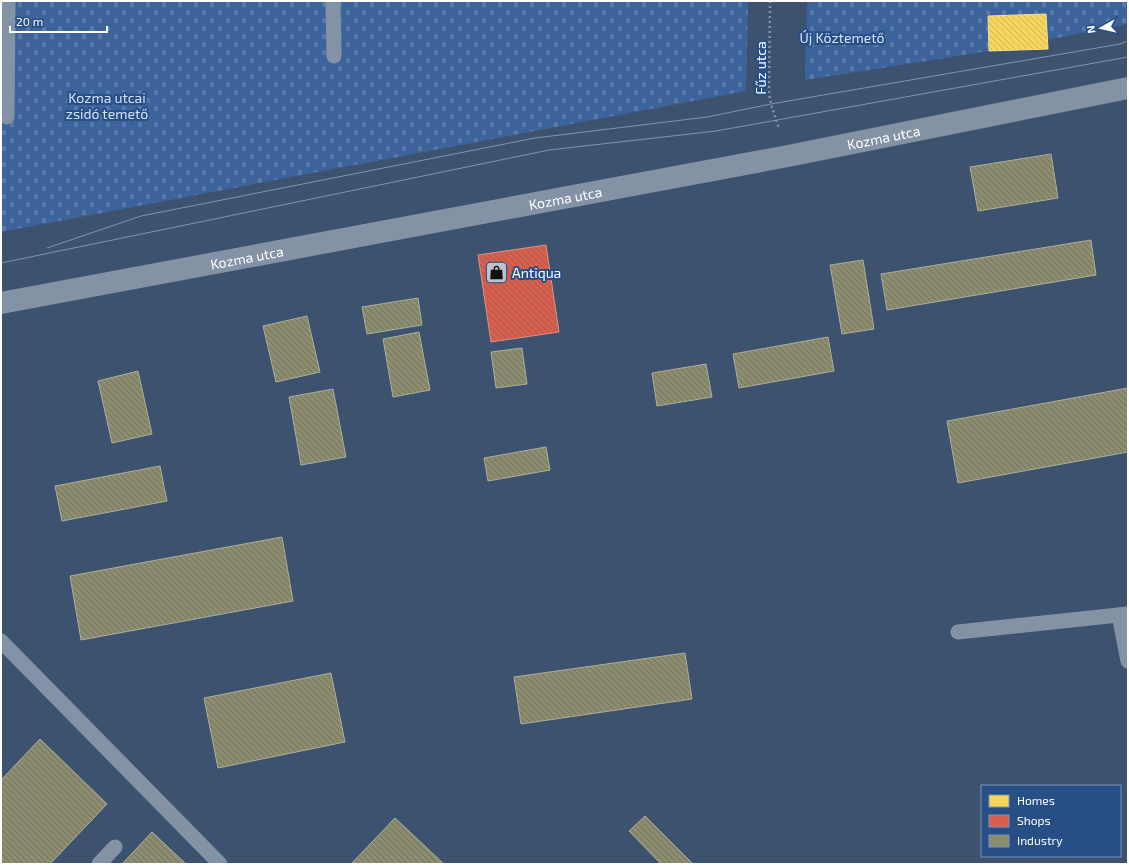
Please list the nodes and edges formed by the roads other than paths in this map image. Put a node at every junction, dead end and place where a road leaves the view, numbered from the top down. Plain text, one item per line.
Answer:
1 (8, 1) edge
2 (333, 1) edge
3 (334, 56) dead end
4 (1128, 88) edge
5 (7, 117) dead end
6 (1, 303) edge
7 (1124, 615) edge
8 (958, 632) dead end
9 (1, 641) edge
10 (1128, 661) edge
11 (115, 847) dead end
12 (99, 864) edge
13 (220, 864) edge

1 - 5 lane
2 - 3 lane
4 - 6 street, Kozma utca
7 - 8 lane
7 - 10 lane
9 - 13 lane
11 - 12 lane

